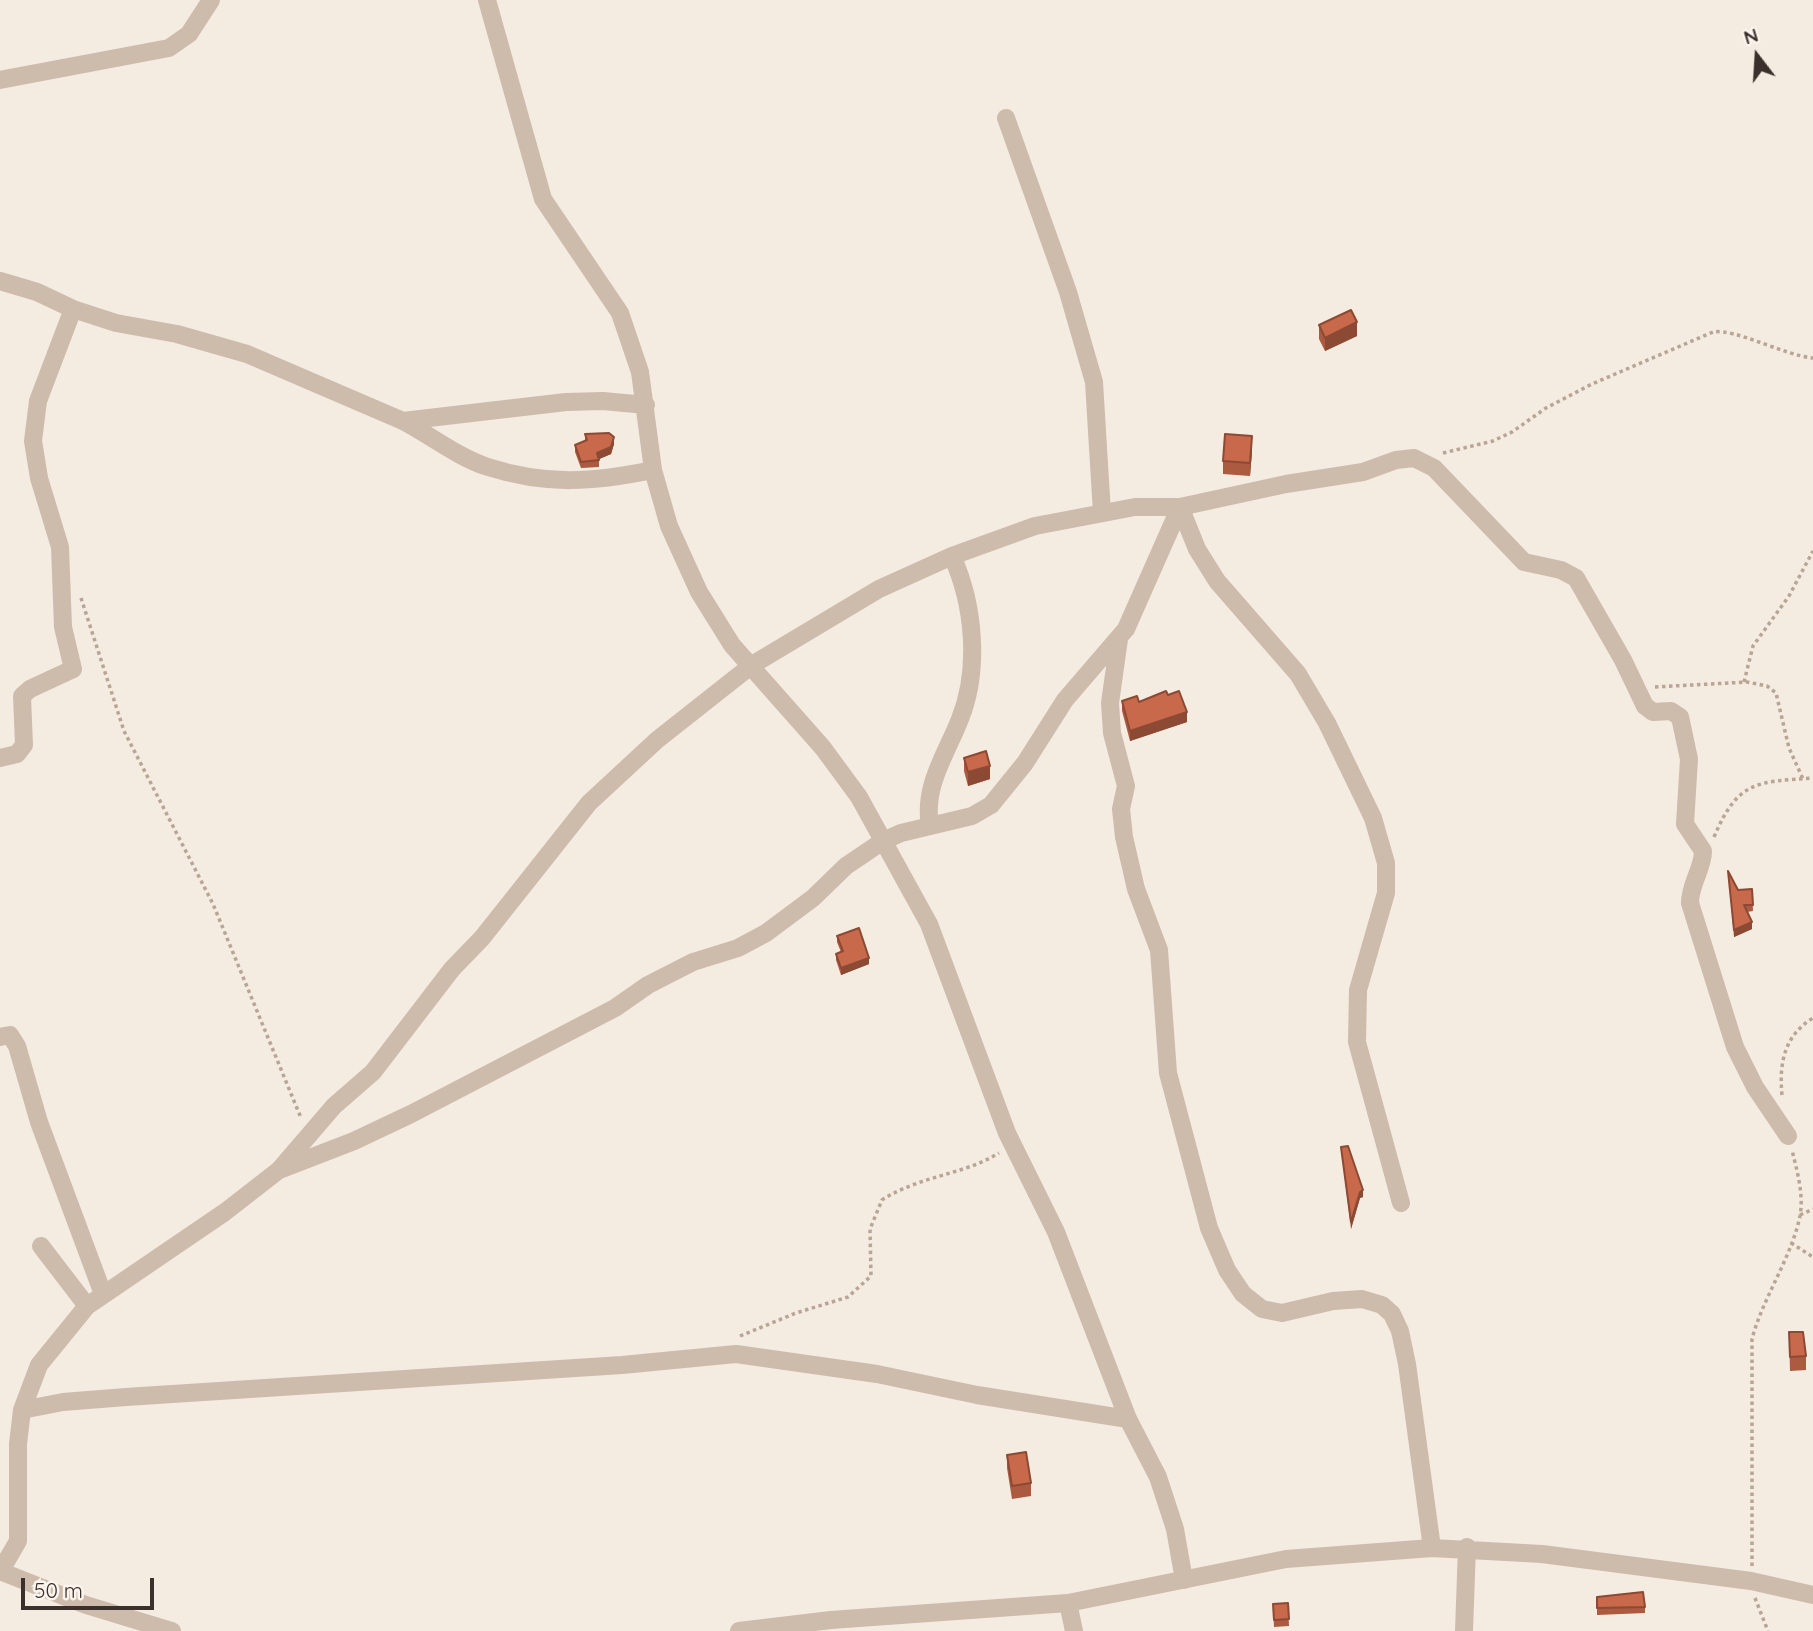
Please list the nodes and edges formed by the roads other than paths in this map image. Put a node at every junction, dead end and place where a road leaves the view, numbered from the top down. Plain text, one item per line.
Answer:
1 (211, 0) edge
2 (487, 0) edge
3 (0, 80) edge
4 (1006, 118) dead end
5 (0, 281) edge
6 (73, 309) junction
7 (646, 405) junction
8 (403, 421) junction
9 (653, 470) junction
10 (1181, 507) junction
11 (1102, 513) junction
12 (952, 556) junction
13 (1120, 638) junction
14 (752, 665) junction
15 (0, 758) edge
16 (930, 826) junction
17 (883, 841) junction
18 (0, 1037) edge
19 (1788, 1136) road end
20 (279, 1170) junction
21 (1401, 1203) dead end
22 (41, 1246) dead end
23 (103, 1294) junction
24 (87, 1306) junction
25 (22, 1410) junction
26 (1128, 1419) junction
27 (1467, 1547) junction
28 (1432, 1548) junction
29 (0, 1572) edge
30 (1184, 1580) junction
31 (1813, 1595) edge
32 (1068, 1602) junction
33 (172, 1631) edge
34 (739, 1631) edge
35 (1074, 1631) edge
36 (1464, 1631) edge

1 - 3 street
2 - 7 street
4 - 11 street
5 - 6 street
6 - 8 street
6 - 15 street
7 - 8 street
7 - 9 street
8 - 9 street
9 - 14 street
10 - 11 street
10 - 13 street
10 - 19 street
10 - 21 street
11 - 12 street
12 - 14 street
12 - 16 street
13 - 16 street
13 - 28 street
14 - 17 street
14 - 20 street
16 - 17 street
17 - 20 street
17 - 26 street
18 - 23 street
20 - 23 street
22 - 24 street
23 - 24 street
24 - 25 street
25 - 26 street
25 - 29 street
26 - 30 street
27 - 28 street
27 - 31 street
27 - 36 street
28 - 30 street
29 - 33 street
30 - 32 street
32 - 34 street
32 - 35 street

